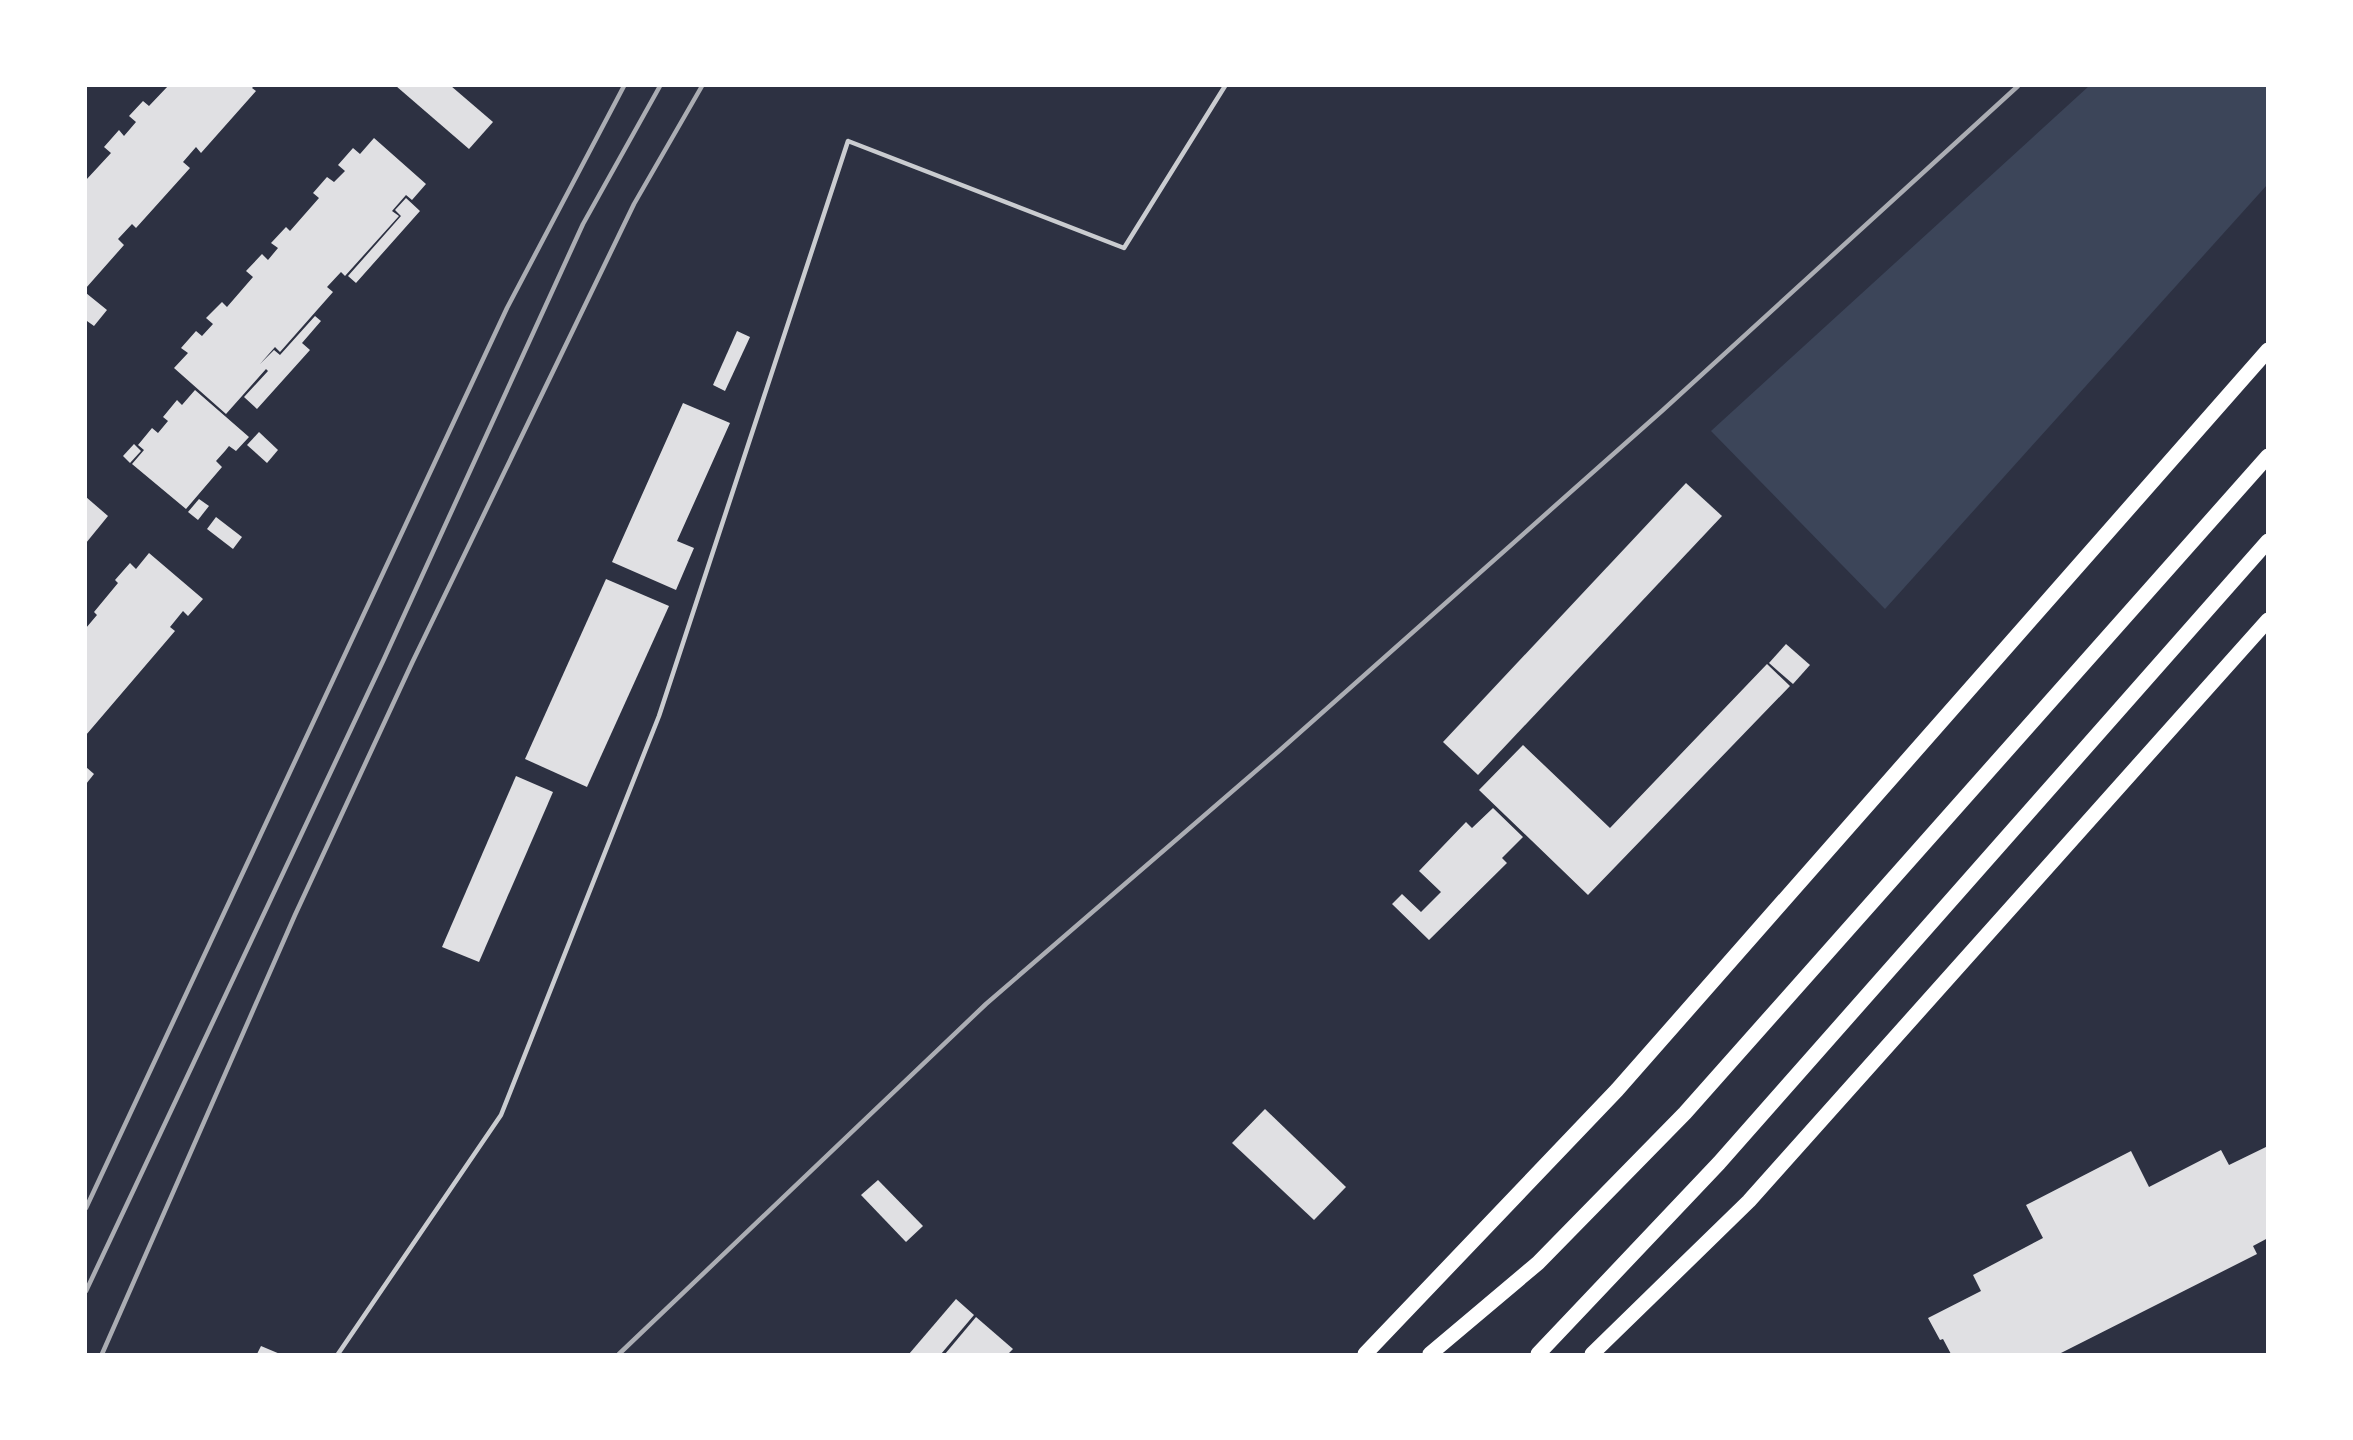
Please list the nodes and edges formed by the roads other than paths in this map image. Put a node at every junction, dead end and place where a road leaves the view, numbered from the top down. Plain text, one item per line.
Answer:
1 (1225, 86) edge
2 (2268, 350) edge
3 (2268, 456) edge
4 (2268, 541) edge
5 (2268, 620) edge
6 (338, 1354) edge
7 (1365, 1354) edge
8 (1430, 1354) edge
9 (1539, 1354) edge
10 (1592, 1354) edge

1 - 6 lane
2 - 7 main road
3 - 8 main road
4 - 9 main road
5 - 10 main road

